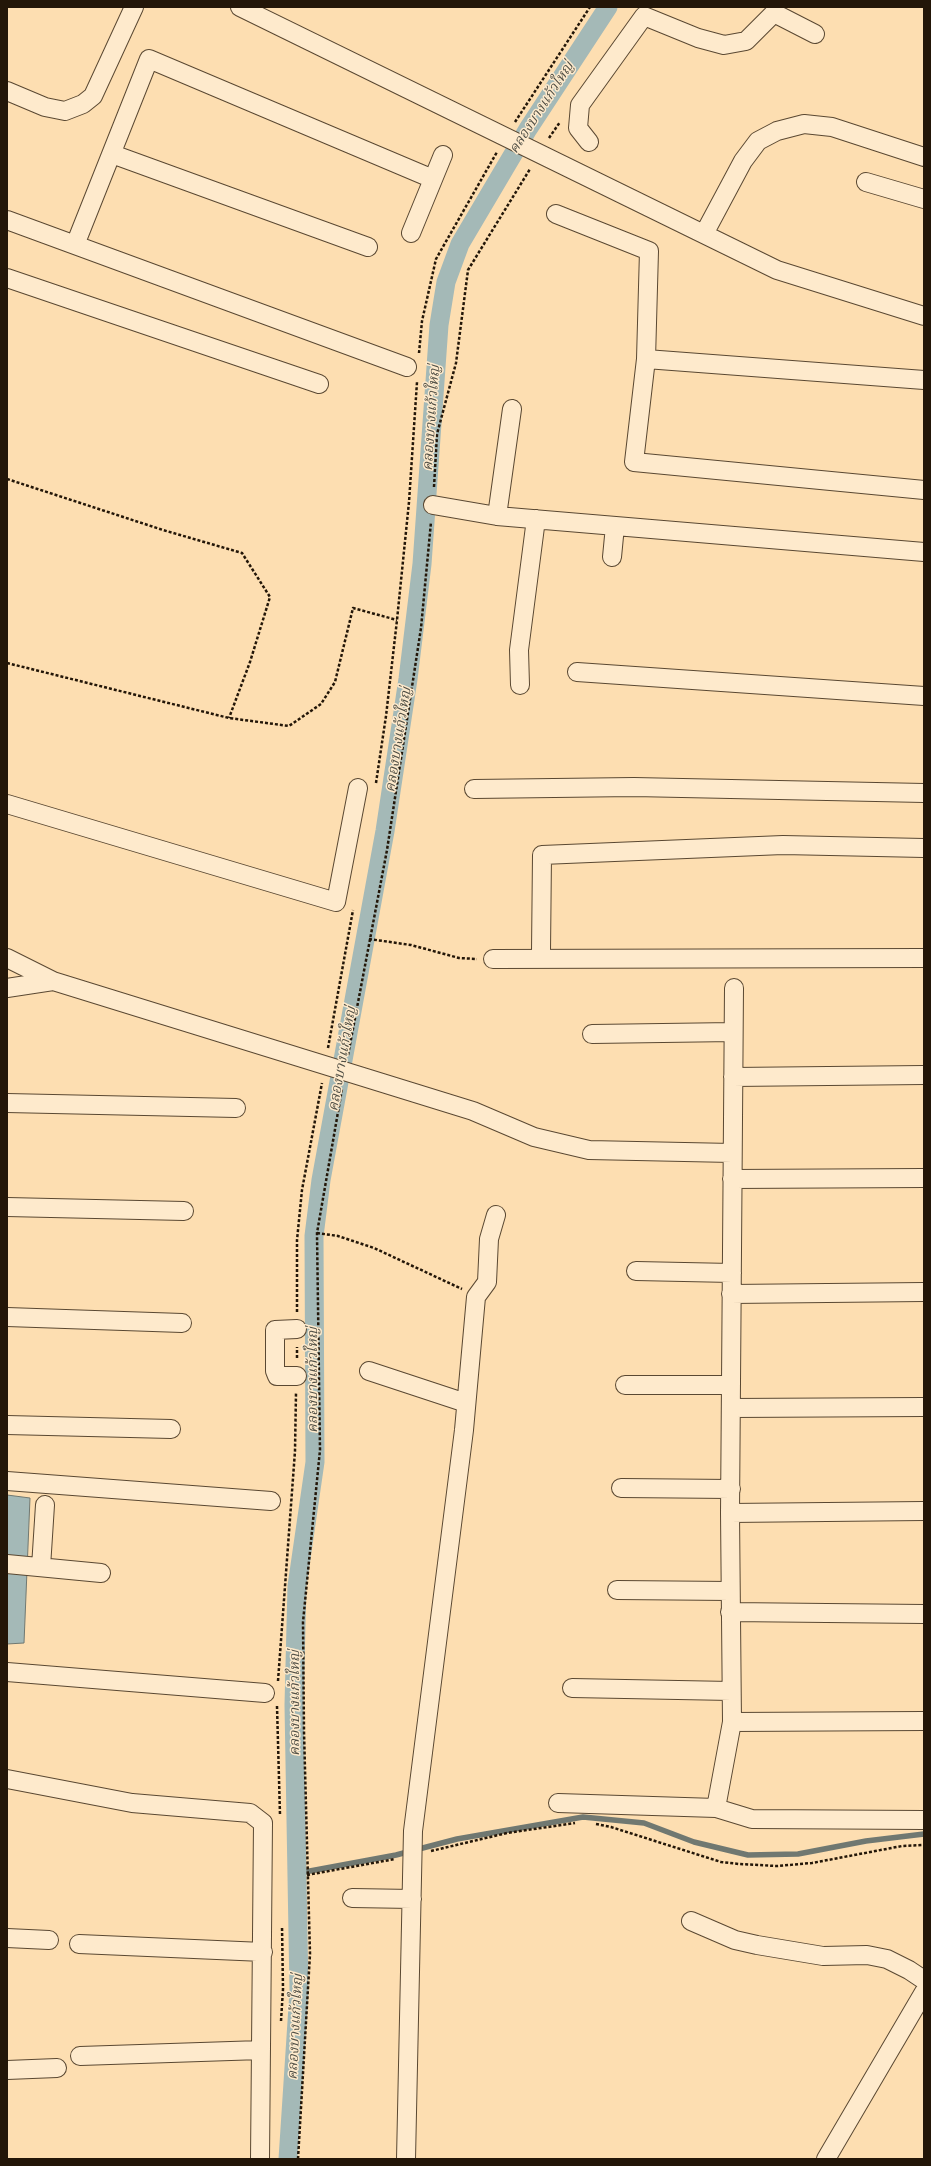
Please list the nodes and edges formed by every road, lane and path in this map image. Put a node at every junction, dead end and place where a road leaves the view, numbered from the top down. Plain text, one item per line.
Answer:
1 (134, 7) edge
2 (240, 7) edge
3 (815, 34) dead end
4 (7, 91) edge
5 (560, 121) dead end
6 (547, 141) dead end
7 (589, 142) dead end
8 (112, 154) junction
9 (443, 155) dead end
10 (924, 157) edge
11 (531, 167) dead end
12 (433, 179) junction
13 (866, 182) dead end
14 (924, 199) edge
15 (556, 214) dead end
16 (7, 220) edge
17 (411, 233) dead end
18 (704, 234) junction
19 (75, 245) junction
20 (368, 247) dead end
21 (7, 278) edge
22 (924, 316) edge
23 (646, 358) junction
24 (407, 367) dead end
25 (924, 380) edge
26 (319, 384) dead end
27 (512, 409) dead end
28 (7, 479) edge
29 (924, 490) edge
30 (433, 505) junction
31 (497, 516) junction
32 (536, 518) junction
33 (615, 526) junction
34 (924, 552) edge
35 (612, 557) dead end
36 (397, 620) dead end
37 (7, 663) edge
38 (577, 672) dead end
39 (520, 685) dead end
40 (924, 696) edge
41 (229, 718) junction
42 (358, 788) dead end
43 (474, 788) dead end
44 (924, 794) edge
45 (7, 804) edge
46 (924, 848) edge
47 (369, 939) junction
48 (541, 951) dead end
49 (7, 958) edge
50 (924, 958) edge
51 (493, 960) joint
52 (53, 981) junction
53 (7, 988) edge
54 (734, 988) dead end
55 (733, 1032) junction
56 (592, 1034) dead end
57 (347, 1063) dead end
58 (924, 1075) edge
59 (733, 1078) junction
60 (343, 1086) dead end
61 (7, 1103) edge
62 (236, 1108) dead end
63 (732, 1153) junction
64 (924, 1178) edge
65 (732, 1179) junction
66 (7, 1207) edge
67 (184, 1211) dead end
68 (496, 1215) dead end
69 (318, 1233) junction
70 (636, 1271) dead end
71 (732, 1273) junction
72 (924, 1292) edge
73 (731, 1294) junction
74 (476, 1297) junction
75 (7, 1317) edge
76 (182, 1323) dead end
77 (297, 1328) dead end
78 (369, 1371) dead end
79 (296, 1376) dead end
80 (625, 1385) dead end
81 (731, 1385) junction
82 (466, 1403) junction
83 (924, 1407) edge
84 (731, 1408) junction
85 (7, 1425) edge
86 (171, 1429) dead end
87 (7, 1481) edge
88 (621, 1488) dead end
89 (730, 1489) junction
90 (271, 1501) dead end
91 (45, 1505) dead end
92 (924, 1511) edge
93 (730, 1513) junction
94 (7, 1564) edge
95 (41, 1567) junction
96 (101, 1573) dead end
97 (617, 1590) dead end
98 (730, 1591) junction
99 (730, 1612) junction
100 (924, 1614) edge
101 (7, 1672) edge
102 (572, 1688) dead end
103 (731, 1691) junction
104 (265, 1693) dead end
105 (924, 1721) edge
106 (732, 1722) junction
107 (7, 1779) edge
108 (558, 1803) dead end
109 (716, 1808) junction
110 (924, 1820) edge
111 (580, 1823) dead end
112 (590, 1823) dead end
113 (924, 1845) edge
114 (413, 1856) junction
115 (307, 1875) junction
116 (352, 1898) dead end
117 (412, 1899) junction
118 (691, 1921) dead end
119 (7, 1938) edge
120 (49, 1940) dead end
121 (79, 1944) dead end
122 (263, 1952) junction
123 (924, 1980) edge
124 (924, 1992) edge
125 (262, 2050) junction
126 (80, 2056) dead end
127 (57, 2068) dead end
128 (7, 2070) edge
129 (260, 2159) edge
130 (298, 2159) edge
131 (406, 2159) edge
132 (826, 2159) edge

1 - 4 street
2 - 18 street
3 - 7 street
5 - 6 path
8 - 12 street
8 - 19 street
8 - 20 street
9 - 12 street
10 - 18 street
11 - 30 path
12 - 17 street
13 - 14 street
15 - 23 street
16 - 19 street
18 - 22 street
19 - 24 street
21 - 26 street
23 - 25 street
23 - 29 street
27 - 31 street
28 - 41 path
30 - 31 street
30 - 47 path
31 - 32 street
32 - 33 street
32 - 39 street
33 - 34 street
33 - 35 street
36 - 41 path
37 - 41 path
38 - 40 street
42 - 45 street
43 - 44 street
46 - 48 street
47 - 51 path
47 - 57 path
49 - 52 street
50 - 51 street
52 - 53 street
52 - 63 street
54 - 55 street
55 - 56 street
55 - 59 street
58 - 59 street
59 - 63 street
60 - 69 path
61 - 62 street
63 - 65 street
64 - 65 street
65 - 71 street
66 - 67 street
68 - 74 street
69 - 74 path
69 - 115 path
70 - 71 street
71 - 73 street
72 - 73 street
73 - 81 street
74 - 82 street
75 - 76 street
77 - 79 street
78 - 82 street
80 - 81 street
81 - 84 street
82 - 114 street
83 - 84 street
84 - 89 street
85 - 86 street
87 - 90 street
88 - 89 street
89 - 93 street
91 - 95 street
92 - 93 street
93 - 98 street
94 - 95 street
95 - 96 street
97 - 98 street
98 - 99 street
99 - 100 street
99 - 103 street
101 - 104 street
102 - 103 street
103 - 106 street
105 - 106 street
106 - 109 street
107 - 122 street
108 - 109 street
109 - 110 street
111 - 114 path
112 - 113 path
114 - 115 path
114 - 117 street
115 - 130 path
116 - 117 street
117 - 131 street
118 - 123 street
119 - 120 street
121 - 122 street
122 - 125 street
124 - 132 street
125 - 126 street
125 - 129 street
127 - 128 street

